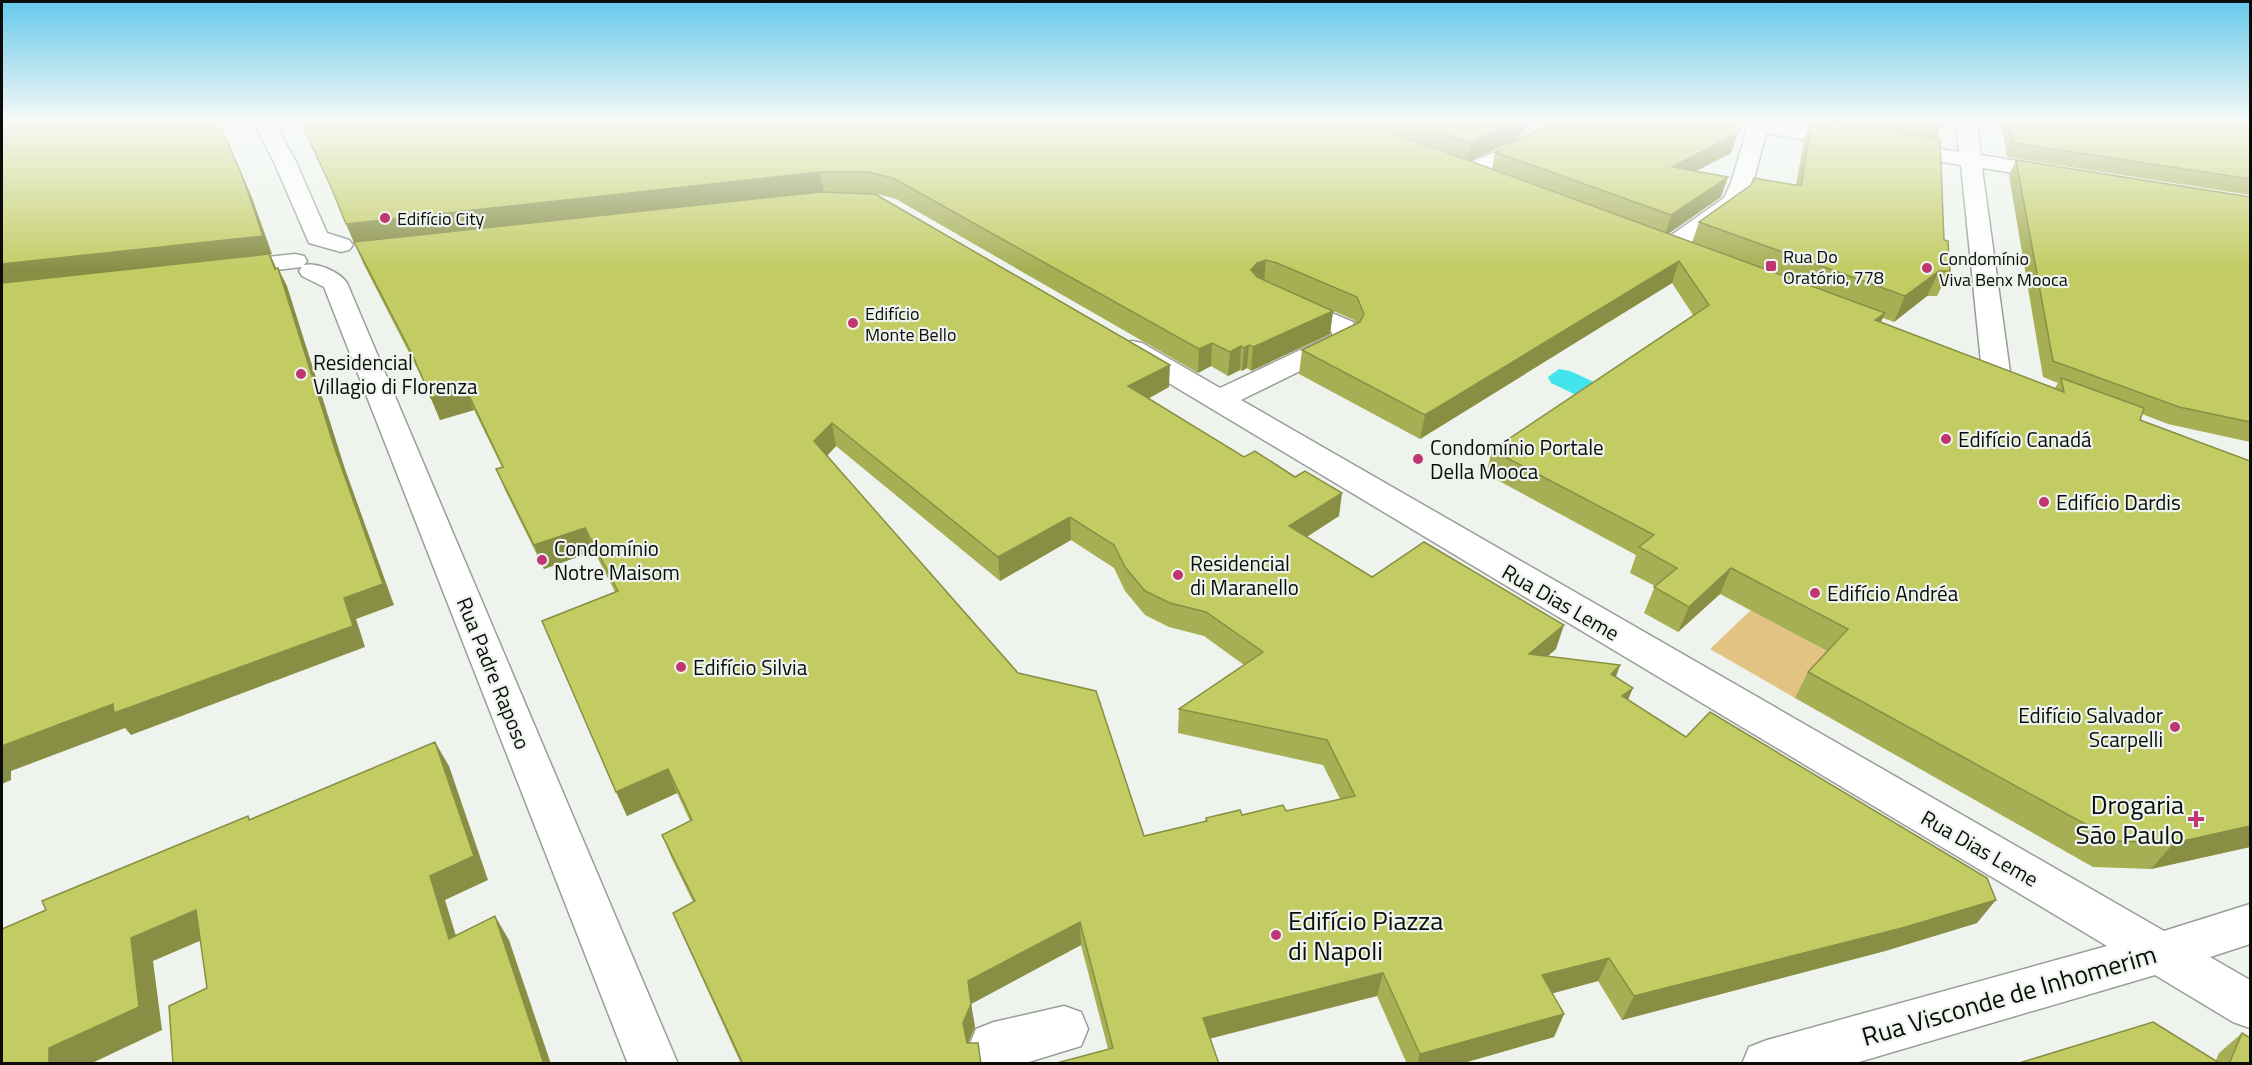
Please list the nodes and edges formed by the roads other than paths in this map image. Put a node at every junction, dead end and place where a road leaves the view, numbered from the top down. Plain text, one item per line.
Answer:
1 (288, 170) edge
2 (1455, 170) edge
3 (1746, 170) edge
4 (1971, 170) edge
5 (2032, 170) edge
6 (2079, 177) edge
7 (1496, 185) edge
8 (1668, 248) edge
9 (321, 259) junction
10 (207, 271) edge
11 (1265, 292) edge
12 (1108, 335) edge
13 (1996, 372) edge
14 (1219, 400) junction
15 (2250, 924) edge
16 (2159, 953) junction
17 (2250, 1006) edge
18 (1064, 1029) dead end
19 (653, 1064) edge
20 (997, 1064) edge
21 (1767, 1064) edge

1 - 9 street, Rua Padre Raposo
2 - 7 street
3 - 8 street
4 - 13 street
5 - 6 street
9 - 10 street
9 - 19 street, Rua Padre Raposo
11 - 14 street
12 - 14 street, Rua Dias Leme
14 - 16 street, Rua Dias Leme
15 - 16 street, Rua Visconde de Inhomerim
16 - 17 street, Rua Dias Leme
16 - 21 street, Rua Visconde de Inhomerim
18 - 20 street

